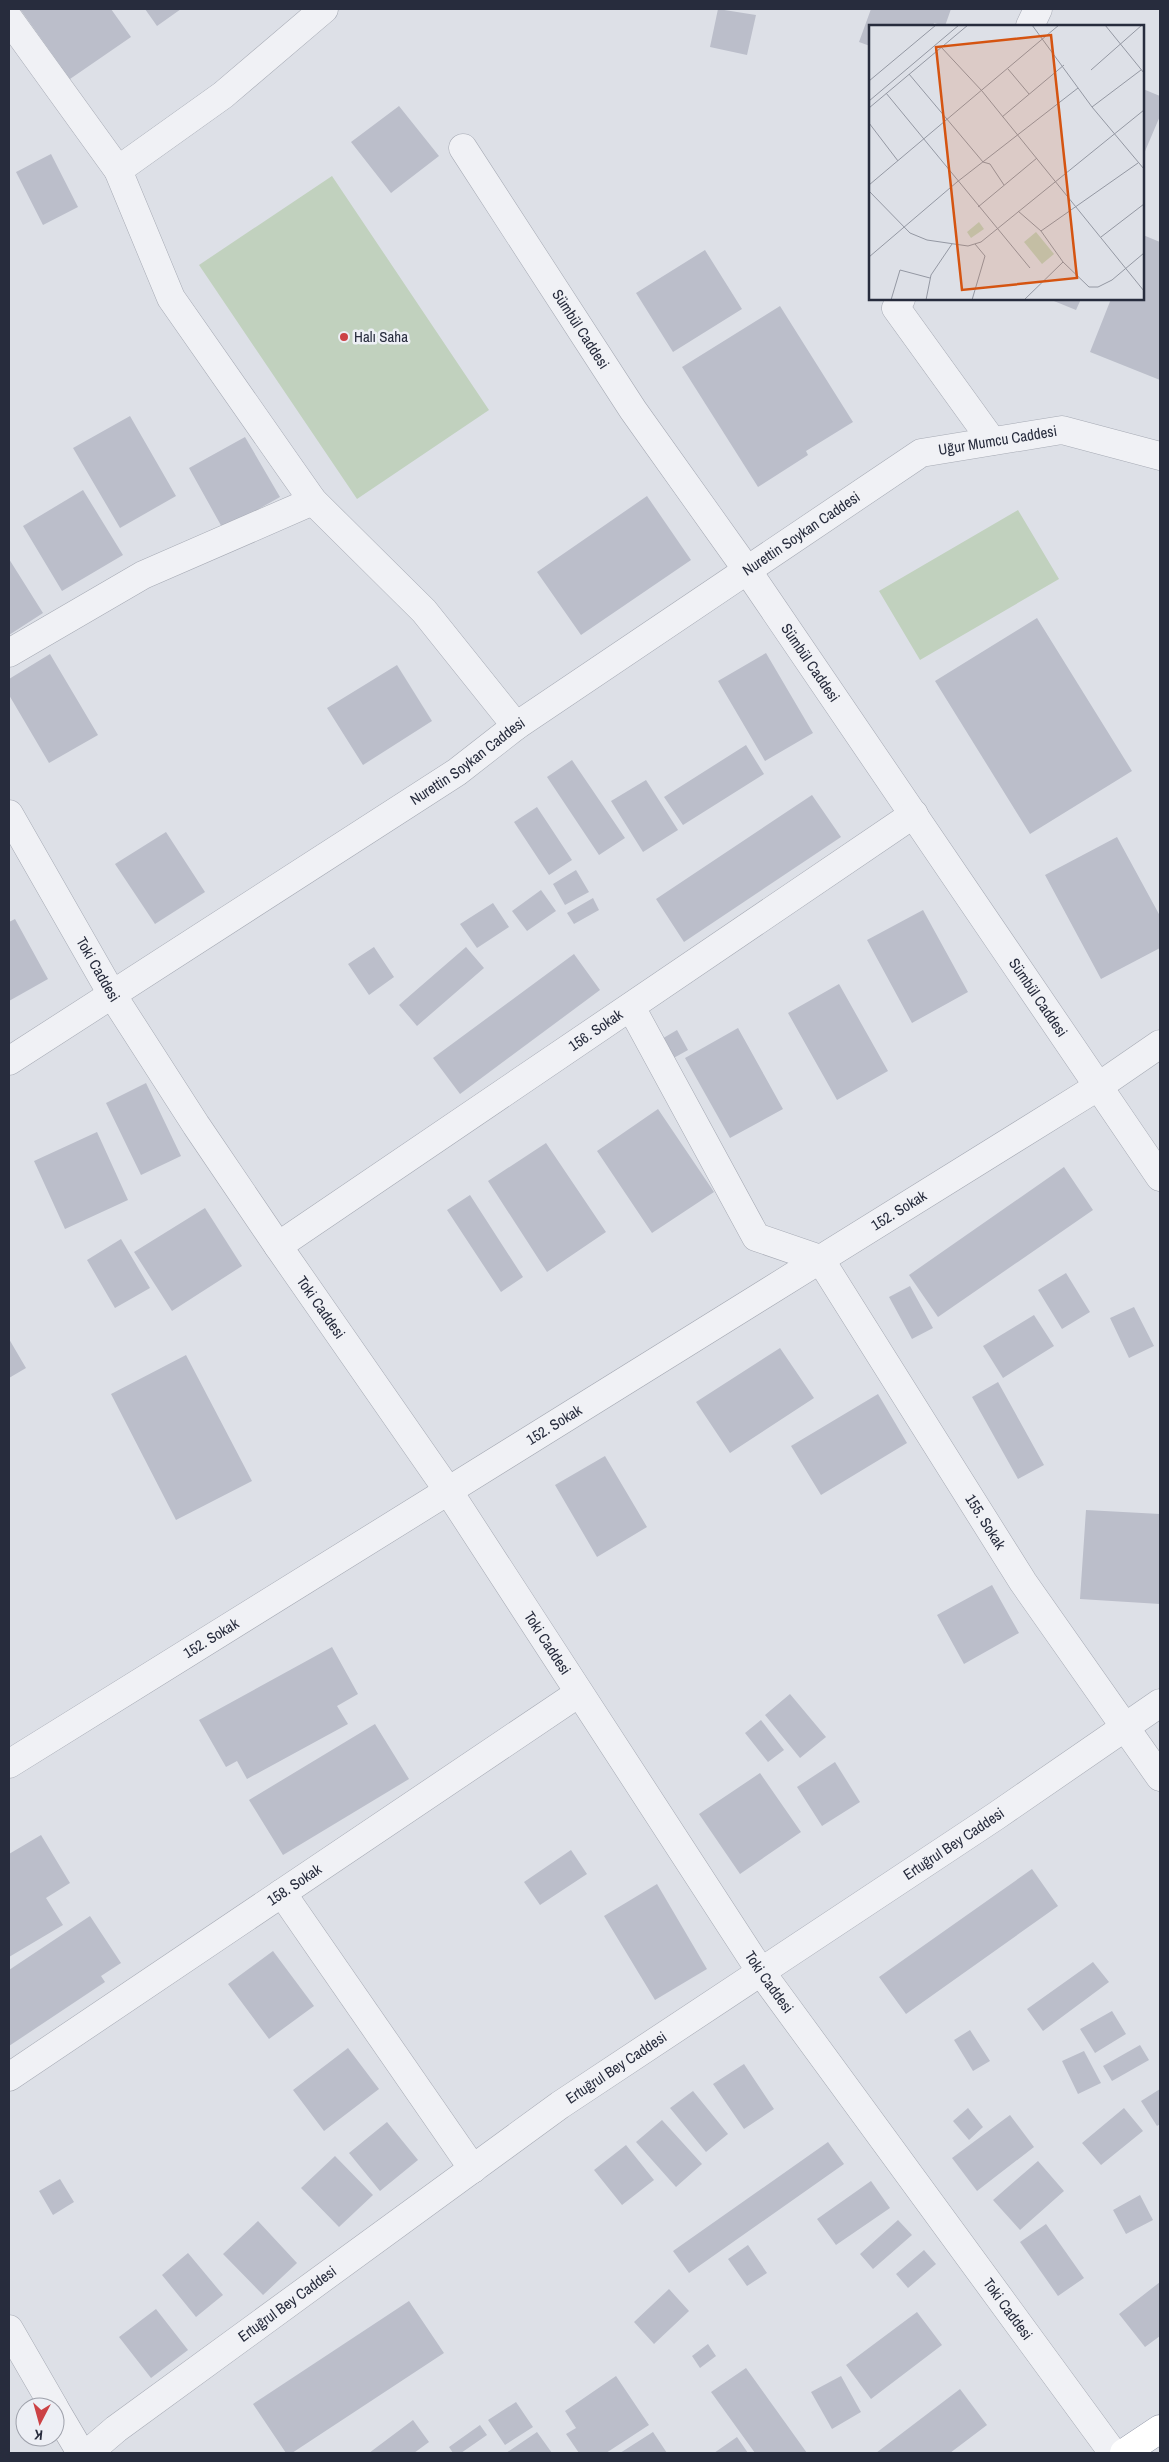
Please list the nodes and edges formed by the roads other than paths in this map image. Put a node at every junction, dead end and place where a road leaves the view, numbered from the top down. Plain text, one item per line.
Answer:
1 (324, 9) edge
2 (1038, 9) edge
3 (9, 19) edge
4 (1030, 25) edge
5 (463, 148) dead end
6 (118, 170) junction
7 (900, 300) edge
8 (992, 441) junction
9 (921, 453) joint
10 (1160, 456) edge
11 (313, 502) junction
12 (747, 570) junction
13 (9, 653) edge
14 (516, 726) junction
15 (9, 814) edge
16 (914, 814) junction
17 (113, 996) junction
18 (631, 1007) junction
19 (1160, 1044) edge
20 (9, 1061) edge
21 (1099, 1086) junction
22 (1160, 1176) edge
23 (278, 1246) junction
24 (820, 1259) junction
25 (449, 1492) junction
26 (579, 1693) junction
27 (1160, 1703) edge
28 (1126, 1727) junction
29 (9, 1764) edge
30 (1160, 1778) edge
31 (282, 1893) junction
32 (761, 1972) junction
33 (9, 2077) edge
34 (473, 2169) junction
35 (9, 2329) edge
36 (48, 2397) edge
37 (65, 2426) edge
38 (1160, 2429) edge
39 (81, 2453) edge
40 (88, 2453) edge
41 (1113, 2453) edge
42 (1124, 2453) edge

1 - 6 street
2 - 4 street
3 - 6 street
5 - 12 street, Sümbül Caddesi
6 - 11 street
7 - 8 street
8 - 9 street, Uğur Mumcu Caddesi
8 - 10 street, Uğur Mumcu Caddesi
9 - 12 street, Nurettin Soykan Caddesi
11 - 13 street
11 - 14 street
12 - 14 street, Nurettin Soykan Caddesi
12 - 16 street, Sümbül Caddesi
14 - 17 street, Nurettin Soykan Caddesi
15 - 17 street, Toki Caddesi
16 - 18 street, 156. Sokak
16 - 21 street, Sümbül Caddesi
17 - 20 street, Nurettin Soykan Caddesi
17 - 23 street, Toki Caddesi
18 - 23 street, 156. Sokak
18 - 24 street
19 - 21 street, 152. Sokak
21 - 22 street, Sümbül Caddesi
21 - 24 street, 152. Sokak
23 - 25 street, Toki Caddesi
24 - 25 street, 152. Sokak
24 - 28 street, 155. Sokak
25 - 26 street, Toki Caddesi
25 - 29 street, 152. Sokak
26 - 31 street, 158. Sokak
26 - 32 street, Toki Caddesi
27 - 28 street, Ertuğrul Bey Caddesi
28 - 30 street, 155. Sokak
28 - 32 street, Ertuğrul Bey Caddesi
31 - 33 street, 158. Sokak
31 - 34 street
32 - 34 street, Ertuğrul Bey Caddesi
32 - 41 street, Toki Caddesi
34 - 40 street, Ertuğrul Bey Caddesi
35 - 36 street
37 - 39 street
38 - 42 highway

